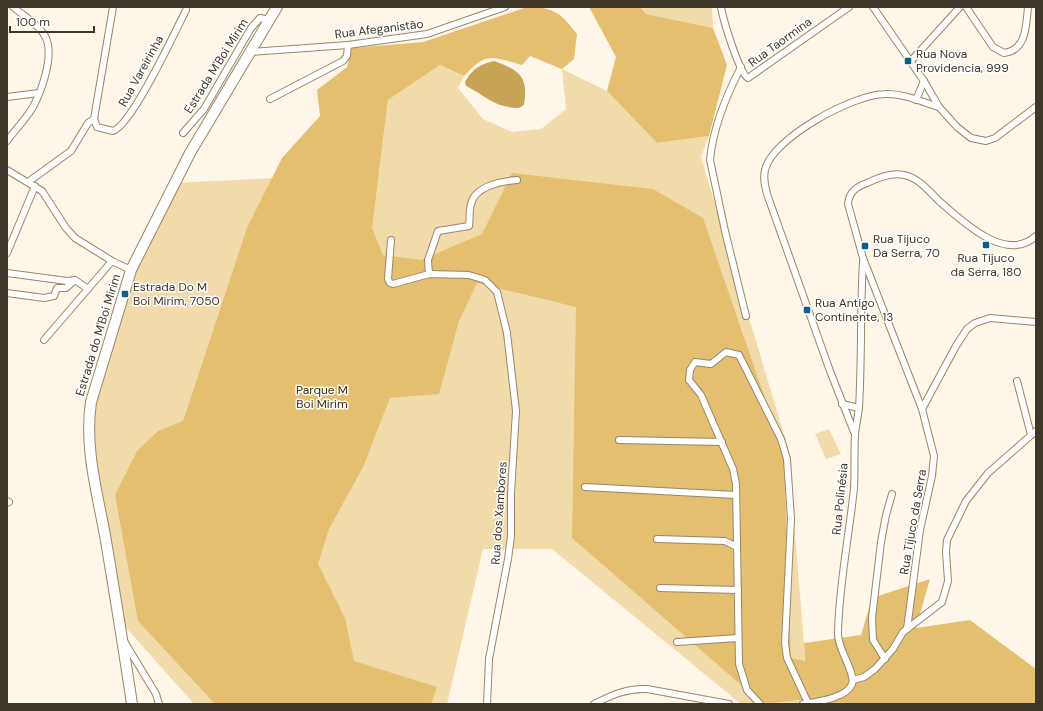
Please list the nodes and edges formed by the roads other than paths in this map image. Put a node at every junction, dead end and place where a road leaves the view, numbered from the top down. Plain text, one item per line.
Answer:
1 (13, 7) edge
2 (113, 7) edge
3 (277, 7) edge
4 (506, 7) edge
5 (721, 7) edge
6 (849, 7) edge
7 (873, 7) edge
8 (960, 7) edge
9 (966, 7) edge
10 (1028, 7) edge
11 (186, 10) dead end
12 (269, 20) junction
13 (348, 45) junction
14 (250, 52) junction
15 (910, 62) junction
16 (741, 67) junction
17 (924, 81) junction
18 (39, 93) junction
19 (7, 97) edge
20 (270, 99) dead end
21 (916, 100) junction
22 (939, 107) junction
23 (1036, 107) edge
24 (94, 119) junction
25 (183, 133) dead end
26 (7, 142) edge
27 (7, 170) edge
28 (517, 180) dead end
29 (28, 182) junction
30 (35, 186) junction
31 (1036, 236) edge
32 (391, 240) dead end
33 (7, 253) edge
34 (864, 258) junction
35 (112, 261) junction
36 (132, 270) junction
37 (7, 273) edge
38 (429, 274) junction
39 (75, 280) junction
40 (88, 289) junction
41 (7, 293) edge
42 (746, 316) dead end
43 (1036, 322) edge
44 (44, 340) dead end
45 (1017, 381) dead end
46 (842, 404) junction
47 (859, 408) junction
48 (922, 409) junction
49 (1034, 433) edge
50 (855, 434) junction
51 (619, 440) dead end
52 (722, 442) junction
53 (585, 487) dead end
54 (892, 494) dead end
55 (736, 495) junction
56 (656, 539) dead end
57 (737, 547) junction
58 (660, 588) dead end
59 (738, 590) junction
60 (907, 629) junction
61 (122, 636) junction
62 (738, 638) junction
63 (678, 642) dead end
64 (885, 659) junction
65 (853, 680) junction
66 (132, 704) edge
67 (159, 704) edge
68 (487, 704) edge
69 (594, 704) edge
70 (729, 704) edge
71 (760, 704) edge
72 (806, 704) edge

1 - 18 street
2 - 24 street
3 - 12 main road, Estrada do M'Boi Mirim
4 - 13 street, Rua Afeganistão
5 - 16 street
6 - 16 street, Rua Taormina
7 - 15 street
8 - 15 street
9 - 10 street
11 - 24 street, Rua Vareirinha
12 - 14 main road, Estrada do M'Boi Mirim
12 - 25 street, Estrada M'Boi Mirim
13 - 14 street, Rua Afeganistão
13 - 20 street
14 - 36 main road, Estrada do M'Boi Mirim
15 - 17 street
16 - 42 street
17 - 21 street
17 - 22 street
18 - 19 street
18 - 26 street
21 - 22 street
21 - 46 street
22 - 23 street
24 - 29 street
27 - 29 street
28 - 38 street
29 - 30 street
30 - 33 street
30 - 35 street
31 - 34 street, Rua Tijuco da Serra
32 - 38 street, Rua dos Xambores
34 - 47 street, Rua Polinésia
34 - 48 street, Rua Tijuco da Serra
35 - 36 street
35 - 40 street
36 - 61 main road, Estrada do M'Boi Mirim
37 - 39 street
38 - 68 street, Rua dos Xambores
39 - 40 street
39 - 41 street
40 - 44 street
43 - 48 street
45 - 49 street
46 - 47 street
46 - 50 street
47 - 50 street, Rua Polinésia
48 - 60 street, Rua Tijuco da Serra
49 - 60 street
50 - 65 street, Rua Polinésia
51 - 52 street
52 - 55 street
52 - 72 street
53 - 55 street
54 - 64 street
55 - 57 street
56 - 57 street
57 - 59 street
58 - 59 street
59 - 62 street
60 - 64 street
61 - 66 main road, Estrada do M'Boi Mirim
61 - 67 street
62 - 63 street
62 - 71 street
64 - 65 street
65 - 72 street
69 - 70 street

